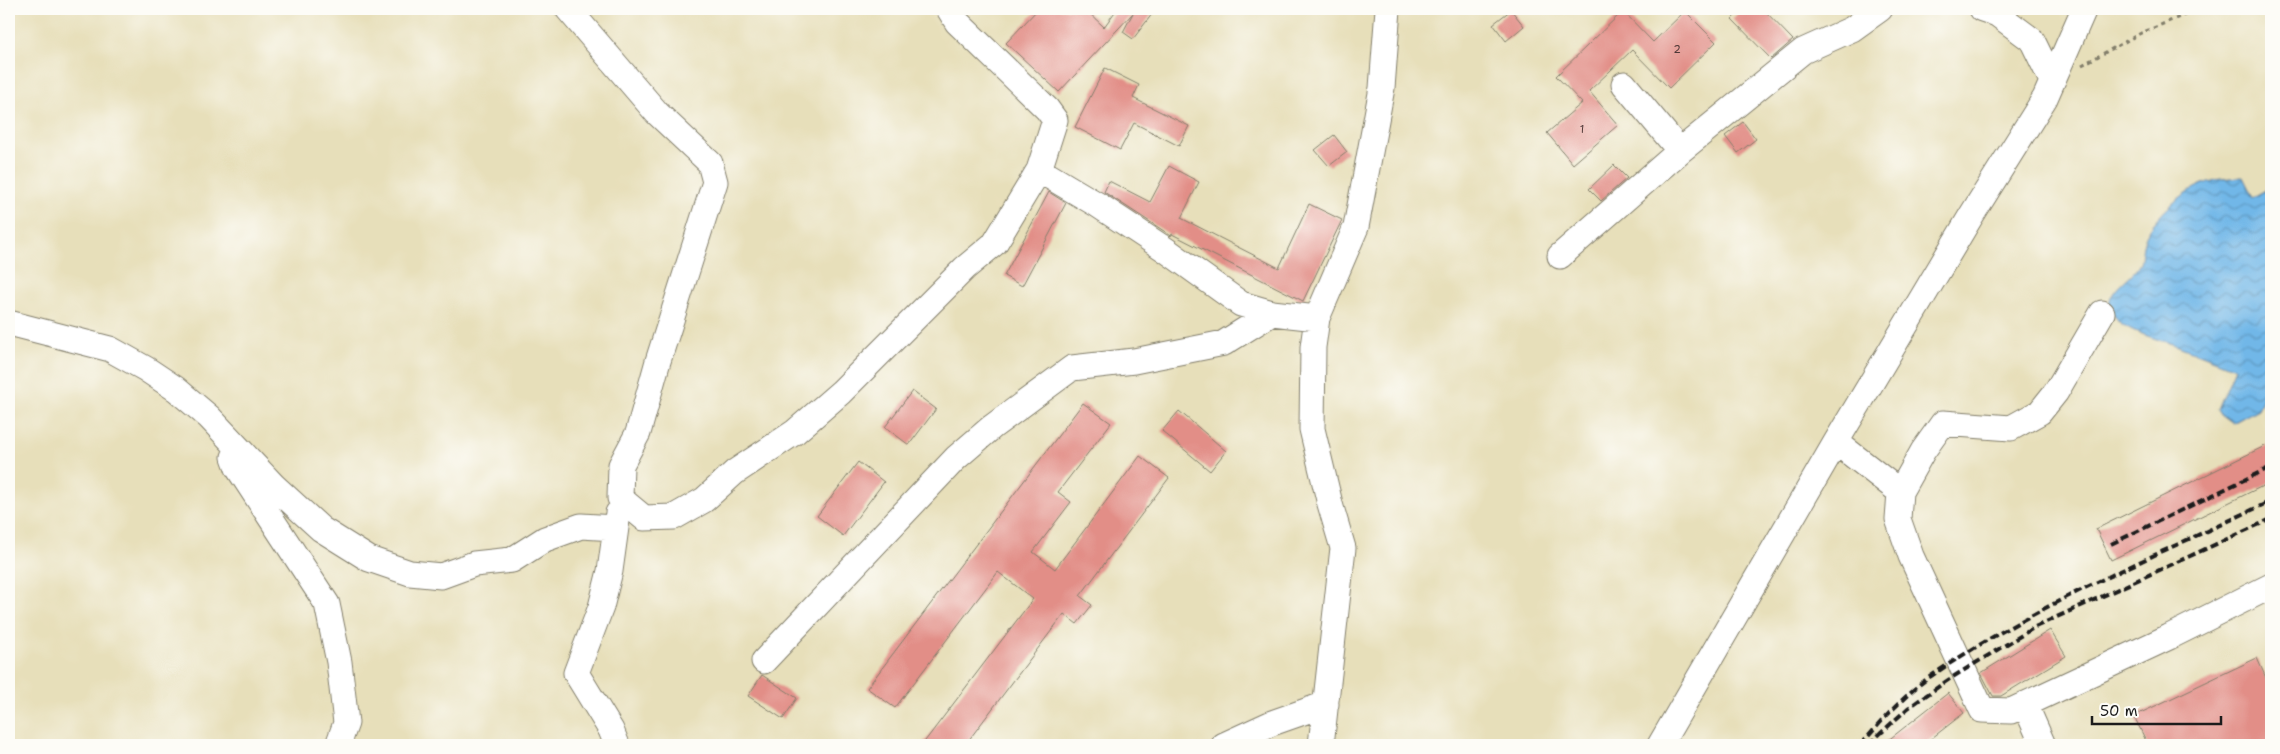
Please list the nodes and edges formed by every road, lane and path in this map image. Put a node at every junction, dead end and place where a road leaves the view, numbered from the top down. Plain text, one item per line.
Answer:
1 (568, 9) edge
2 (949, 9) edge
3 (1388, 9) edge
4 (1880, 9) edge
5 (2084, 9) edge
6 (2193, 9) edge
7 (1995, 11) edge
8 (2052, 81) junction
9 (1624, 84) dead end
10 (1680, 150) junction
11 (1039, 170) junction
12 (1560, 256) dead end
13 (1272, 313) junction
14 (2102, 314) dead end
15 (1317, 318) junction
16 (9, 323) edge
17 (225, 434) junction
18 (1836, 442) junction
19 (1900, 492) junction
20 (620, 498) junction
21 (615, 528) junction
22 (2271, 586) edge
23 (764, 661) dead end
24 (1326, 704) junction
25 (2025, 704) junction
26 (338, 745) edge
27 (617, 745) edge
28 (1224, 745) edge
29 (1321, 745) edge
30 (1660, 745) edge
31 (2043, 745) edge

1 - 20 street
2 - 11 street
3 - 15 street
4 - 10 street
5 - 8 street
6 - 8 path
7 - 8 street
8 - 18 street
9 - 10 street
10 - 12 street
11 - 13 street
11 - 20 street
13 - 15 street
13 - 23 street
14 - 19 street
15 - 24 street
16 - 17 street
17 - 21 street
17 - 26 street
18 - 19 street
18 - 30 street
19 - 25 street
20 - 21 street
21 - 27 street
22 - 25 street
24 - 28 street
24 - 29 street
25 - 31 street

